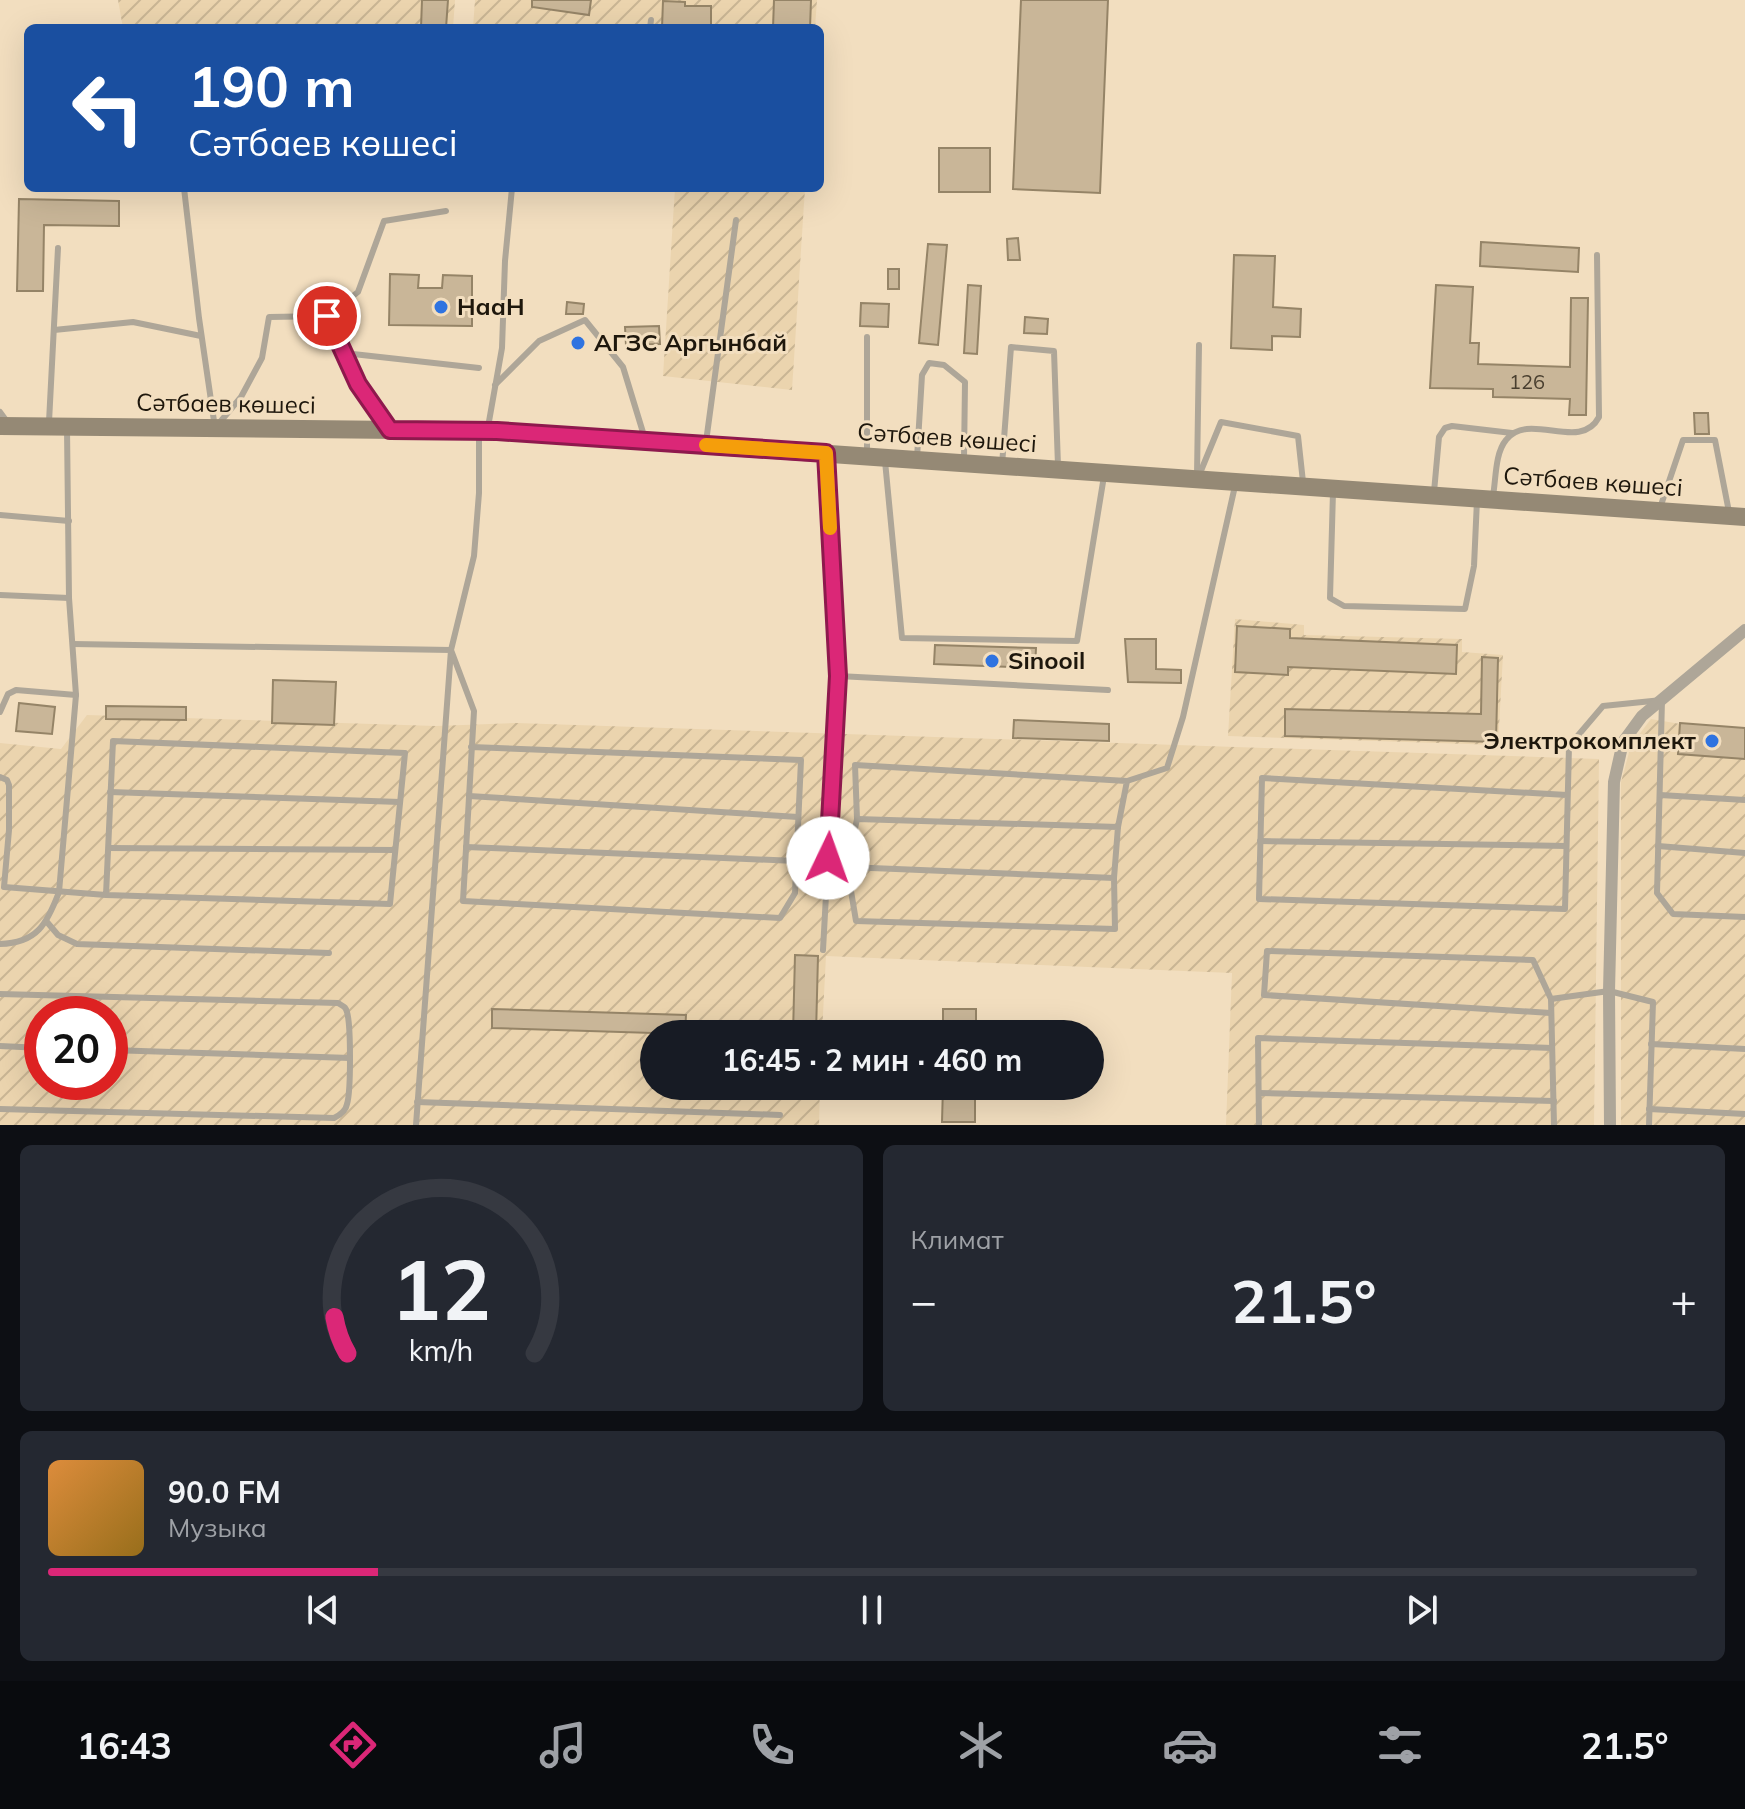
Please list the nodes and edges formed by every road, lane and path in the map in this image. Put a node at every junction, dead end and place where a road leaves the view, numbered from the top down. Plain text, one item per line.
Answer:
1 (651, 20) dead end
2 (650, 24) edge
3 (184, 192) edge
4 (512, 192) edge
5 (446, 211) dead end
6 (736, 220) dead end
7 (58, 248) dead end
8 (1597, 255) dead end
9 (327, 316) junction
10 (54, 330) junction
11 (201, 336) junction
12 (867, 337) dead end
13 (1199, 345) dead end
14 (344, 353) junction
15 (479, 368) dead end
16 (495, 385) junction
17 (3, 421) edge
18 (58, 426) junction
19 (215, 428) junction
20 (390, 430) junction
21 (483, 431) junction
22 (1512, 433) junction
23 (646, 441) junction
24 (705, 445) junction
25 (826, 453) junction
26 (876, 457) junction
27 (917, 460) junction
28 (964, 463) junction
29 (1002, 465) junction
30 (1058, 469) junction
31 (1105, 473) junction
32 (1197, 479) junction
33 (1236, 482) junction
34 (1303, 486) junction
35 (1333, 488) junction
36 (1434, 495) junction
37 (1484, 499) junction
38 (1659, 511) junction
39 (0, 515) edge
40 (1737, 516) edge
41 (69, 521) junction
42 (0, 595) edge
43 (69, 598) junction
44 (1745, 630) edge
45 (73, 644) junction
46 (451, 650) junction
47 (838, 676) junction
48 (1108, 690) dead end
49 (76, 695) junction
50 (1662, 700) junction
51 (0, 712) edge
52 (471, 747) junction
53 (0, 777) edge
54 (1127, 781) junction
55 (110, 792) junction
56 (1567, 795) junction
57 (1660, 795) junction
58 (469, 796) junction
59 (1745, 800) edge
60 (400, 802) junction
61 (798, 817) junction
62 (857, 819) junction
63 (1118, 827) junction
64 (0, 829) edge
65 (9, 830) junction
66 (1260, 841) junction
67 (1566, 846) junction
68 (1658, 846) junction
69 (466, 847) junction
70 (109, 848) junction
71 (395, 850) junction
72 (1745, 853) edge
73 (796, 861) junction
74 (847, 867) junction
75 (1114, 878) junction
76 (2, 886) edge
77 (59, 892) junction
78 (106, 895) junction
79 (1745, 917) edge
80 (47, 922) junction
81 (0, 944) edge
82 (823, 950) dead end
83 (329, 953) dead end
84 (1609, 991) junction
85 (0, 994) edge
86 (1551, 999) junction
87 (1551, 1013) junction
88 (1651, 1044) junction
89 (0, 1046) edge
90 (24, 1047) edge
91 (1552, 1048) junction
92 (1745, 1049) edge
93 (128, 1051) edge
94 (350, 1058) junction
95 (1259, 1093) junction
96 (1554, 1101) junction
97 (417, 1102) junction
98 (0, 1109) edge
99 (1649, 1109) junction
100 (1745, 1114) edge
101 (780, 1115) dead end
102 (416, 1125) edge
103 (1259, 1125) edge
104 (1554, 1125) edge
105 (1610, 1125) edge
106 (1649, 1125) edge

1 - 2 lane
3 - 11 lane
4 - 16 lane
5 - 9 lane
6 - 24 lane
7 - 10 lane
8 - 22 lane
9 - 14 lane
9 - 19 lane
10 - 11 lane
10 - 18 lane
11 - 19 lane
12 - 26 lane
13 - 32 lane
14 - 15 lane
14 - 20 lane
16 - 21 lane
16 - 23 lane
17 - 18 main road, Сәтбаев көшесі
18 - 19 main road, Сәтбаев көшесі
18 - 41 lane
19 - 20 main road, Сәтбаев көшесі
20 - 21 main road, Сәтбаев көшесі
21 - 23 main road, Сәтбаев көшесі
21 - 46 lane
22 - 36 lane
22 - 37 lane
23 - 24 main road, Сәтбаев көшесі
24 - 25 main road, Сәтбаев көшесі
25 - 26 main road, Сәтбаев көшесі
25 - 47 lane
26 - 27 main road, Сәтбаев көшесі
26 - 31 lane
27 - 28 main road, Сәтбаев көшесі
27 - 28 lane
28 - 29 main road, Сәтбаев көшесі
29 - 30 main road, Сәтбаев көшесі
29 - 30 lane
30 - 31 main road, Сәтбаев көшесі
31 - 32 main road, Сәтбаев көшесі
32 - 33 main road, Сәтбаев көшесі
32 - 34 lane
33 - 34 main road, Сәтбаев көшесі
33 - 54 lane
34 - 35 main road, Сәтбаев көшесі
35 - 36 main road, Сәтбаев көшесі
35 - 37 lane
36 - 37 main road, Сәтбаев көшесі
37 - 38 main road, Сәтбаев көшесі
38 - 40 main road, Сәтбаев көшесі
38 - 40 lane
39 - 41 lane
41 - 43 lane
42 - 43 lane
43 - 45 lane
44 - 50 street
45 - 46 lane
45 - 49 lane
46 - 52 lane
46 - 97 lane
47 - 48 lane
47 - 82 lane
49 - 51 lane
49 - 77 lane
50 - 56 lane
50 - 57 lane
50 - 84 street
52 - 58 lane
52 - 61 lane
53 - 65 lane
54 - 62 lane
54 - 63 lane
55 - 60 lane
55 - 60 lane
55 - 70 lane
56 - 66 lane
56 - 67 lane
57 - 59 lane
57 - 68 lane
58 - 61 lane
58 - 69 lane
60 - 71 lane
61 - 73 lane
62 - 63 lane
62 - 74 lane
63 - 75 lane
64 - 65 lane
65 - 76 lane
66 - 67 lane
66 - 67 lane
68 - 72 lane
68 - 79 lane
69 - 73 lane
69 - 73 lane
70 - 71 lane
70 - 78 lane
71 - 78 lane
74 - 75 lane
74 - 75 lane
76 - 77 lane
77 - 78 lane
77 - 80 lane
80 - 81 lane
80 - 83 lane
84 - 86 lane
84 - 88 lane
84 - 105 street
85 - 94 lane
86 - 87 lane
86 - 87 lane
87 - 91 lane
88 - 92 lane
88 - 99 lane
89 - 90 lane
91 - 95 lane
91 - 96 lane
93 - 94 lane
94 - 98 lane
95 - 96 lane
95 - 103 lane
96 - 104 lane
97 - 101 lane
97 - 102 lane
99 - 100 lane
99 - 106 lane

